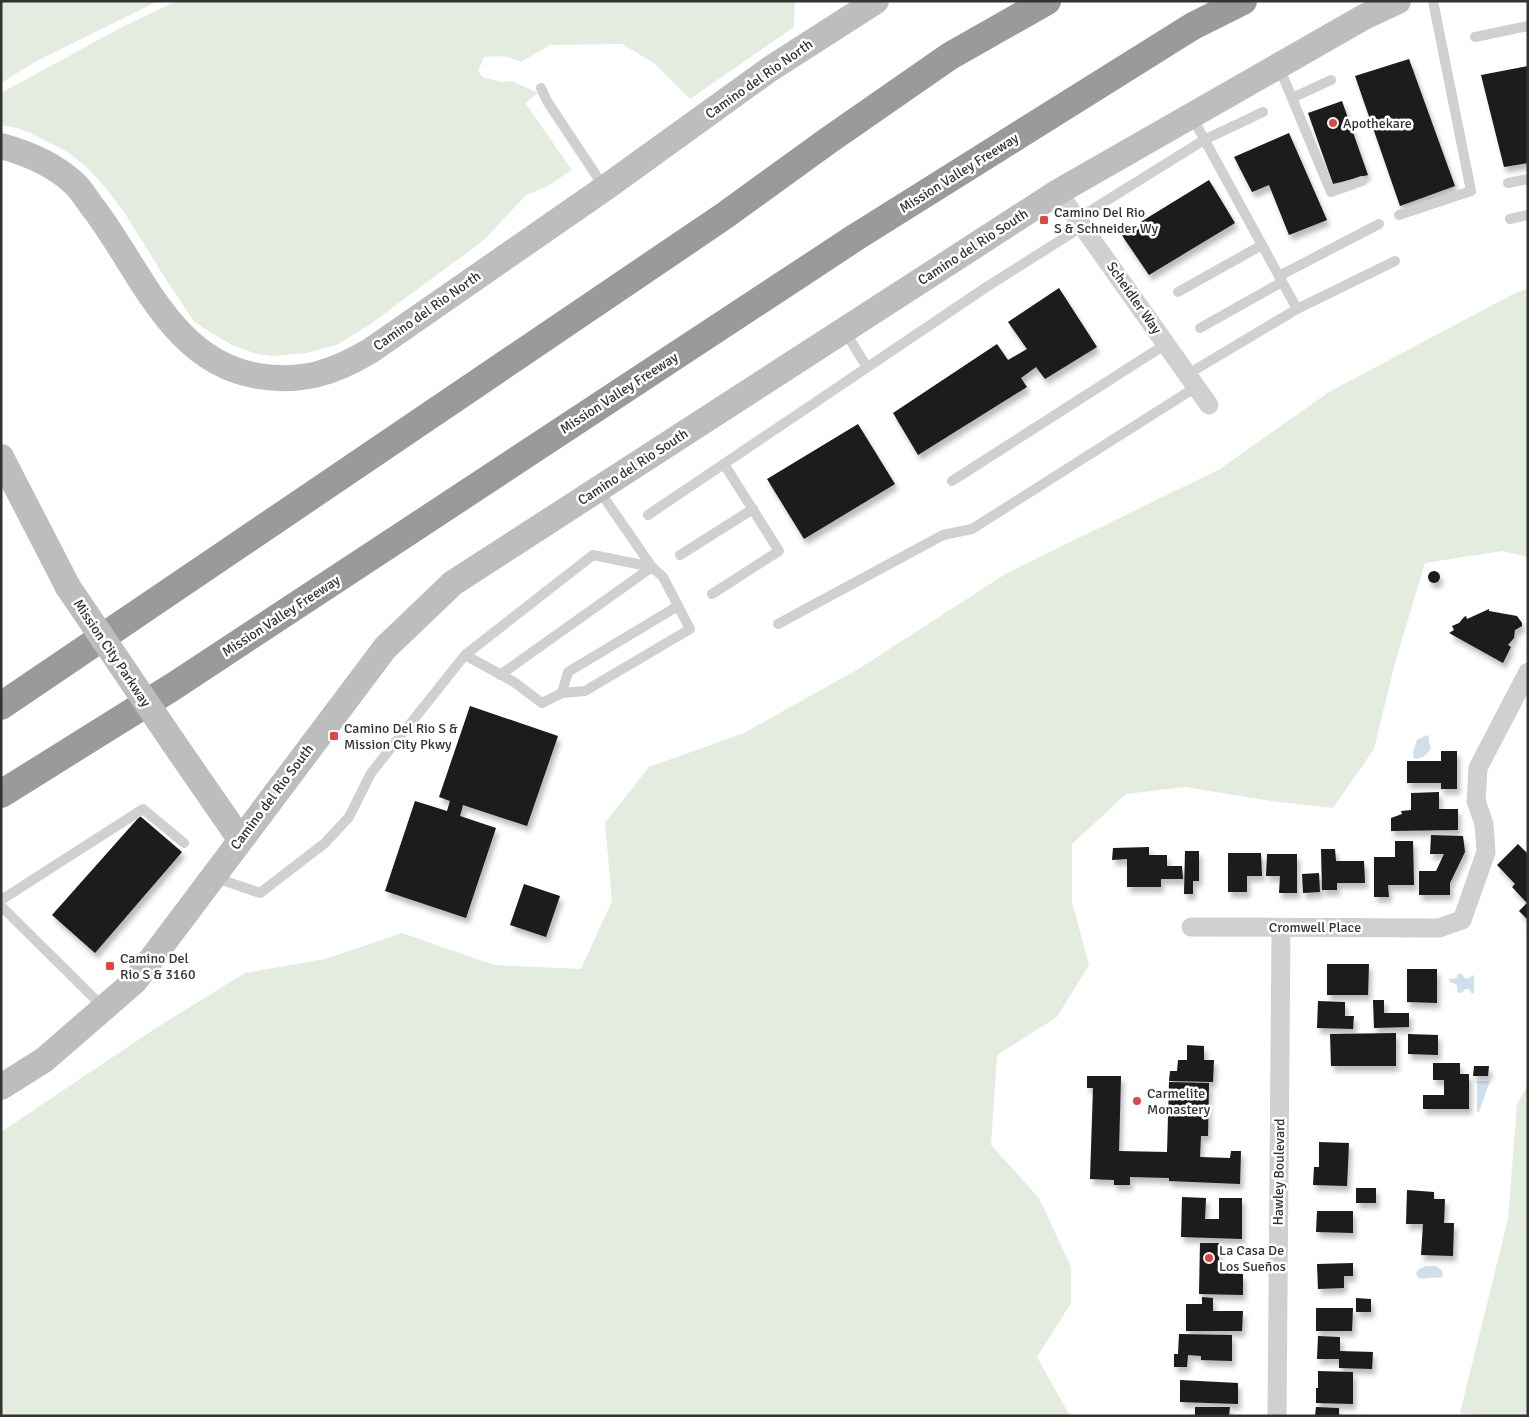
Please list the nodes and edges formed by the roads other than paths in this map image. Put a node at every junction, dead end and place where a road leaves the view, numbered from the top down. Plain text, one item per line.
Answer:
1 (876, 1) edge
2 (1047, 1) edge
3 (1243, 1) edge
4 (1398, 1) edge
5 (1433, 1) edge
6 (1528, 26) edge
7 (1474, 37) dead end
8 (1279, 66) junction
9 (1331, 80) dead end
10 (541, 88) dead end
11 (1292, 98) junction
12 (1262, 112) dead end
13 (1191, 116) junction
14 (1204, 140) junction
15 (1, 146) edge
16 (1528, 179) edge
17 (1362, 181) dead end
18 (1508, 183) dead end
19 (605, 188) junction
20 (1058, 192) junction
21 (1398, 215) dead end
22 (1528, 215) edge
23 (1510, 218) dead end
24 (1080, 222) junction
25 (1379, 224) dead end
26 (1262, 245) junction
27 (1395, 261) dead end
28 (1280, 279) junction
29 (1178, 292) dead end
30 (1297, 309) junction
31 (1200, 328) dead end
32 (844, 330) junction
33 (1166, 344) junction
34 (867, 367) junction
35 (1192, 380) junction
36 (1210, 405) dead end
37 (1, 457) edge
38 (724, 464) junction
39 (952, 481) dead end
40 (598, 489) junction
41 (753, 509) junction
42 (648, 515) dead end
43 (680, 555) dead end
44 (652, 567) junction
45 (712, 594) dead end
46 (678, 606) junction
47 (778, 624) dead end
48 (465, 655) junction
49 (1528, 672) edge
50 (500, 674) junction
51 (562, 693) junction
52 (1, 706) edge
53 (1, 794) edge
54 (240, 839) junction
55 (184, 843) dead end
56 (212, 876) junction
57 (1, 900) edge
58 (1, 906) edge
59 (1191, 926) dead end
60 (1281, 928) junction
61 (104, 1008) junction
62 (1, 1087) edge
63 (1277, 1416) edge

1 - 19 street, Camino del Rio North
2 - 52 highway
3 - 53 highway, Mission Valley Freeway
4 - 8 street, Camino del Rio South
5 - 21 lane
6 - 7 lane
8 - 11 lane
8 - 13 street, Camino del Rio South
9 - 11 lane
10 - 19 lane
11 - 17 lane
12 - 14 lane
13 - 14 lane
13 - 20 street, Camino del Rio South
14 - 24 lane
14 - 26 lane
15 - 19 street, Camino del Rio North
16 - 18 lane
20 - 24 street, Scheidler Way
20 - 32 street, Camino del Rio South
22 - 23 lane
24 - 33 street, Scheidler Way
24 - 34 lane
25 - 28 lane
26 - 28 lane
26 - 29 lane
27 - 30 lane
28 - 30 lane
28 - 31 lane
30 - 35 lane
32 - 34 lane
32 - 40 street, Camino del Rio South
33 - 35 street, Scheidler Way
33 - 39 lane
34 - 38 lane
35 - 36 street, Scheidler Way
35 - 47 lane
37 - 54 street, Mission City Parkway, bridge
38 - 41 lane
38 - 42 lane
40 - 44 lane
40 - 54 street, Camino del Rio South
41 - 43 lane
41 - 45 lane
44 - 46 lane
44 - 48 lane
44 - 50 lane
46 - 51 lane
46 - 51 lane
48 - 50 lane
48 - 56 lane
49 - 60 street, Cromwell Place
50 - 51 lane
54 - 56 street, Camino del Rio South
55 - 57 lane
56 - 61 street, Camino del Rio South
58 - 61 lane
59 - 60 street, Cromwell Place
60 - 63 street, Hawley Boulevard
61 - 62 street, Camino del Rio South

